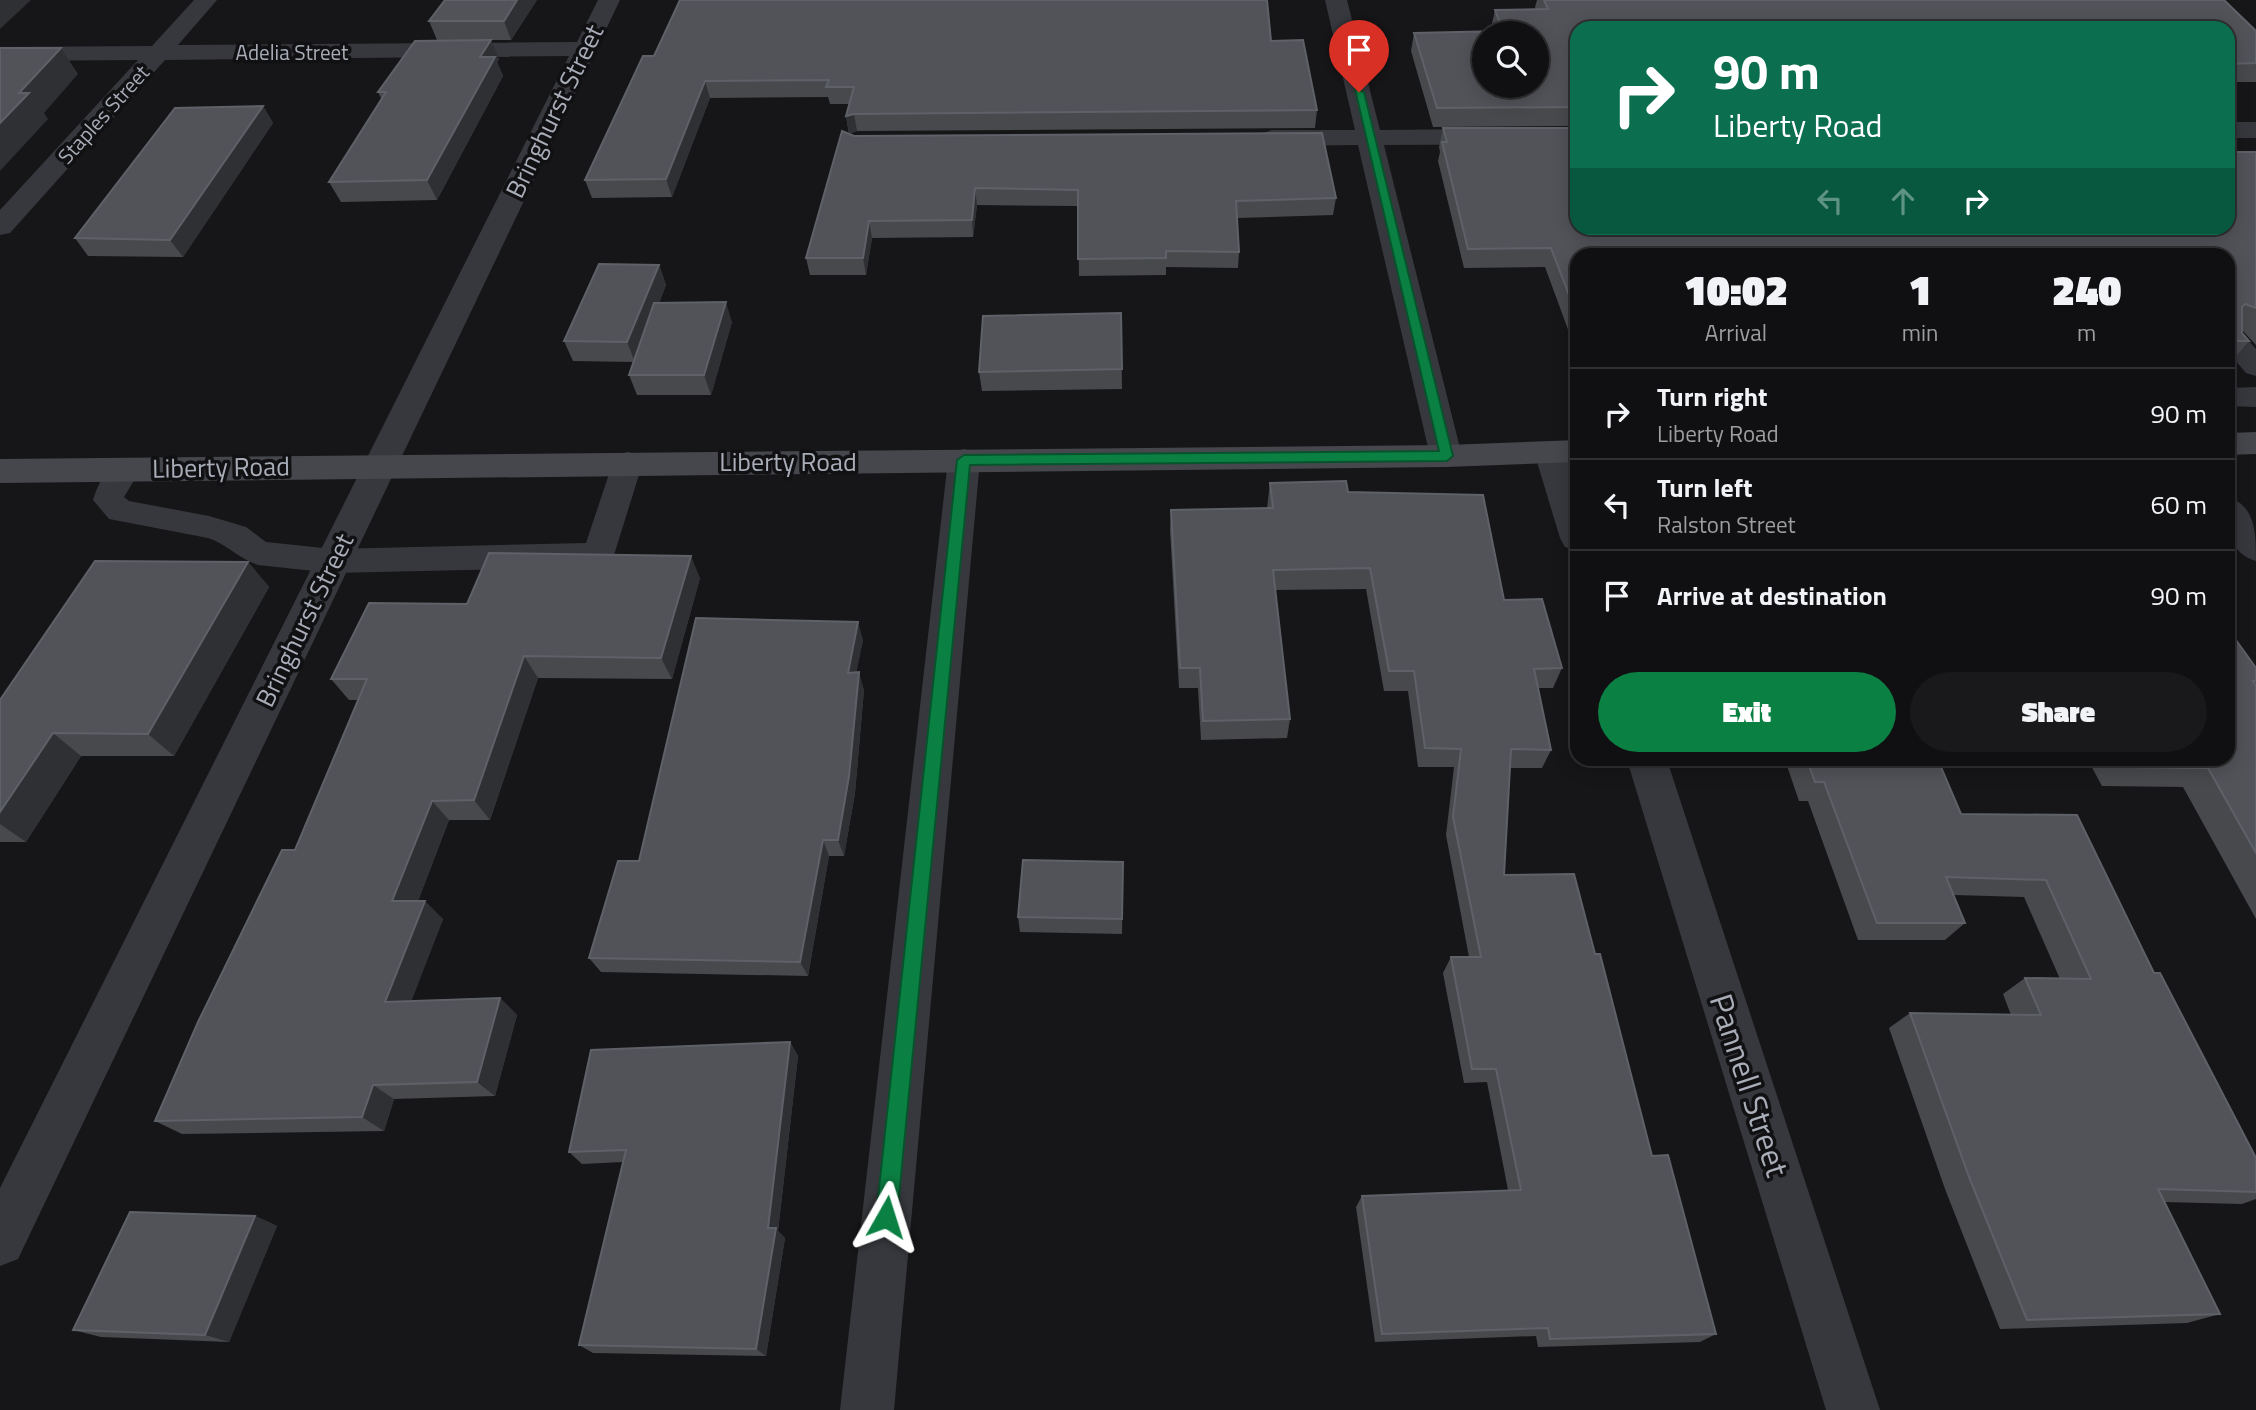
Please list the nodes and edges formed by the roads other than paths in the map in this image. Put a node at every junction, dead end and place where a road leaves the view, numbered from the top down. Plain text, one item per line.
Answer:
1 (206, 0) edge
2 (609, 0) edge
3 (1336, 0) edge
4 (584, 49) junction
5 (159, 53) junction
6 (0, 54) edge
7 (2235, 130) edge
8 (2256, 130) edge
9 (1570, 135) edge
10 (1370, 137) junction
11 (1245, 138) edge
12 (0, 227) edge
13 (2235, 343) edge
14 (2256, 367) edge
15 (2235, 397) edge
16 (2256, 397) edge
17 (2256, 443) edge
18 (2235, 444) edge
19 (1563, 452) edge
20 (1447, 456) junction
21 (964, 460) junction
22 (628, 462) junction
23 (380, 465) junction
24 (126, 469) junction
25 (0, 471) edge
26 (1570, 495) edge
27 (2235, 519) edge
28 (2256, 548) edge
29 (333, 561) junction
30 (1649, 766) edge
31 (0, 1241) edge
32 (867, 1410) edge
33 (1853, 1410) edge

1 - 5 street, Staples Street
2 - 4 street, Bringhurst Street
3 - 10 street
4 - 5 street, Adelia Street
4 - 23 street, Bringhurst Street
5 - 6 street, Adelia Street
5 - 12 street, Staples Street
7 - 8 street
9 - 10 street
10 - 11 street
10 - 20 street
13 - 14 lane
15 - 16 lane
17 - 18 main road
19 - 20 main road, Liberty Road
19 - 26 street
20 - 21 main road, Liberty Road
21 - 22 main road, Liberty Road
21 - 32 street
22 - 23 main road, Liberty Road
22 - 29 lane
23 - 24 main road, Liberty Road
23 - 29 street, Bringhurst Street
24 - 25 main road, Liberty Road
24 - 29 lane
27 - 28 street
29 - 31 street, Bringhurst Street
30 - 33 street, Pannell Street

